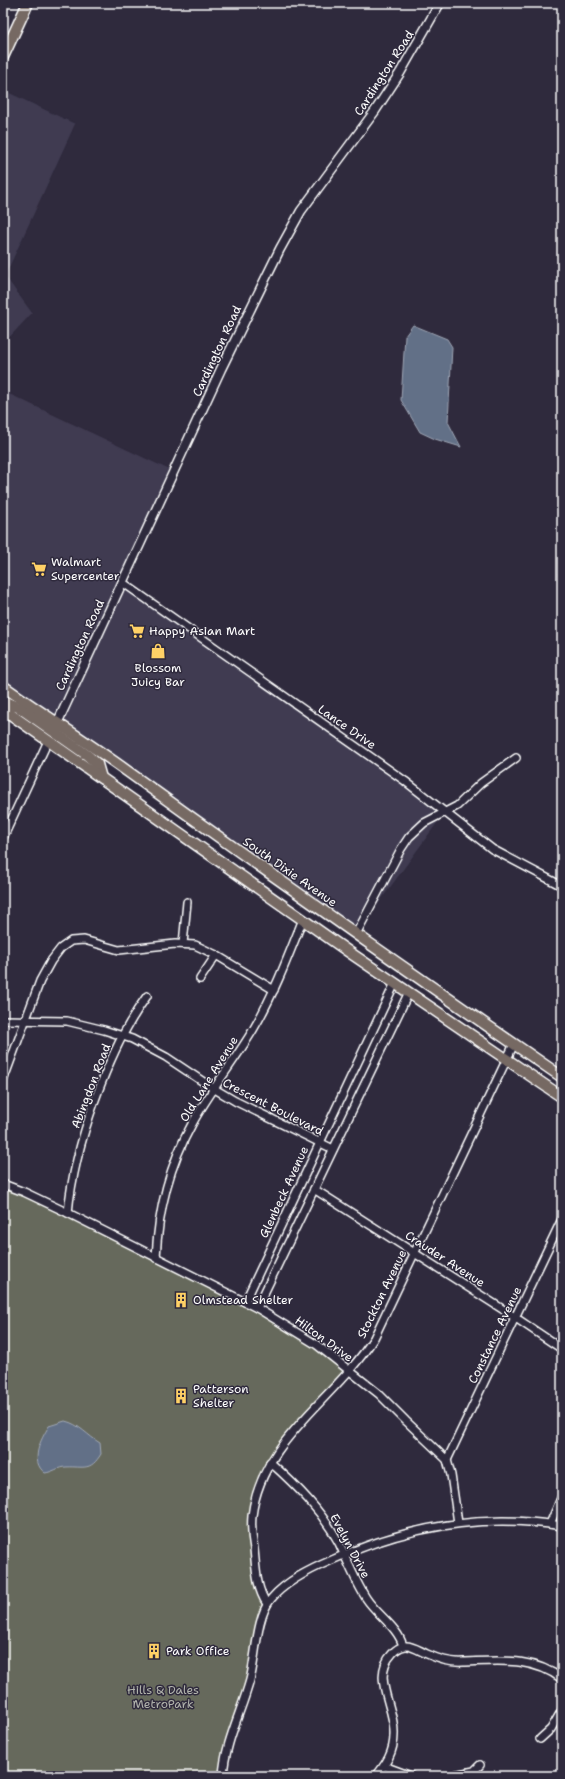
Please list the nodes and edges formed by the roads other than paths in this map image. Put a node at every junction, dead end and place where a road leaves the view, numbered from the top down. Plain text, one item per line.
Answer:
1 (28, 3) edge
2 (440, 3) edge
3 (3, 58) edge
4 (122, 582) junction
5 (3, 686) edge
6 (3, 693) edge
7 (15, 694) junction
8 (3, 701) edge
9 (3, 709) edge
10 (55, 727) junction
11 (48, 741) junction
12 (516, 758) dead end
13 (101, 778) junction
14 (445, 812) junction
15 (3, 838) edge
16 (562, 886) edge
17 (187, 902) dead end
18 (303, 919) junction
19 (356, 934) junction
20 (183, 944) junction
21 (216, 955) junction
22 (200, 979) dead end
23 (395, 983) junction
24 (274, 990) junction
25 (409, 992) junction
26 (147, 996) dead end
27 (3, 1020) edge
28 (24, 1020) junction
29 (123, 1036) junction
30 (514, 1044) junction
31 (506, 1060) junction
32 (562, 1077) edge
33 (3, 1081) edge
34 (214, 1089) junction
35 (562, 1097) edge
36 (319, 1142) junction
37 (333, 1149) junction
38 (3, 1184) edge
39 (314, 1189) junction
40 (68, 1213) junction
41 (562, 1219) edge
42 (414, 1253) junction
43 (156, 1258) junction
44 (245, 1302) junction
45 (257, 1308) junction
46 (515, 1318) junction
47 (562, 1349) edge
48 (349, 1371) junction
49 (447, 1460) junction
50 (270, 1462) junction
51 (562, 1496) edge
52 (458, 1523) junction
53 (550, 1524) junction
54 (562, 1526) edge
55 (344, 1554) junction
56 (267, 1604) junction
57 (403, 1646) junction
58 (562, 1679) edge
59 (562, 1710) edge
60 (540, 1740) dead end
61 (384, 1766) junction
62 (480, 1766) dead end
63 (223, 1776) edge
64 (376, 1776) edge
65 (411, 1776) edge
66 (449, 1776) edge

1 - 3 main road
2 - 4 street, Cardington Road
4 - 10 street, Cardington Road
4 - 14 street, Lance Drive
5 - 7 main road, South Dixie Avenue
6 - 7 main road
7 - 10 main road, South Dixie Avenue
8 - 10 main road
9 - 11 main road
10 - 13 main road
10 - 19 main road, South Dixie Avenue
11 - 13 main road
11 - 15 street
12 - 14 street
13 - 18 main road
14 - 16 street, Lance Drive
14 - 19 street
17 - 20 street
18 - 23 main road
18 - 24 street, Old Lane Avenue
19 - 30 main road, South Dixie Avenue
20 - 21 street
20 - 28 street
21 - 22 street
21 - 24 street
23 - 25 main road
23 - 36 street, Glenbeck Avenue
24 - 34 street, Old Lane Avenue
25 - 31 main road
25 - 37 street
26 - 29 street, Abingdon Road
27 - 28 street, Crescent Boulevard
28 - 29 street, Crescent Boulevard
28 - 33 street
29 - 34 street, Crescent Boulevard
29 - 40 street, Abingdon Road
30 - 31 street, Stockton Avenue
30 - 32 main road, South Dixie Avenue
31 - 35 main road
31 - 42 street, Stockton Avenue
34 - 36 street, Crescent Boulevard
34 - 43 street, Old Lane Avenue
36 - 37 street, Crescent Boulevard
36 - 44 street, Glenbeck Avenue
37 - 39 street
38 - 40 street, Hilton Drive
39 - 42 street, Crauder Avenue
39 - 45 street
40 - 43 street, Hilton Drive
41 - 46 street, Constance Avenue
42 - 46 street, Crauder Avenue
42 - 48 street, Stockton Avenue
43 - 44 street, Hilton Drive
44 - 45 street, Hilton Drive
45 - 48 street, Hilton Drive
46 - 47 street, Crauder Avenue
46 - 49 street, Constance Avenue
48 - 49 street, Hilton Drive
48 - 50 street, Stockton Avenue
49 - 52 street
50 - 55 street, Evelyn Drive
50 - 56 street, Stockton Avenue
51 - 53 street
52 - 53 street
52 - 55 street
53 - 54 street
55 - 56 street
55 - 57 street, Evelyn Drive
56 - 63 street
57 - 58 street
57 - 61 street
59 - 60 street
61 - 64 street
61 - 65 street
62 - 66 street

